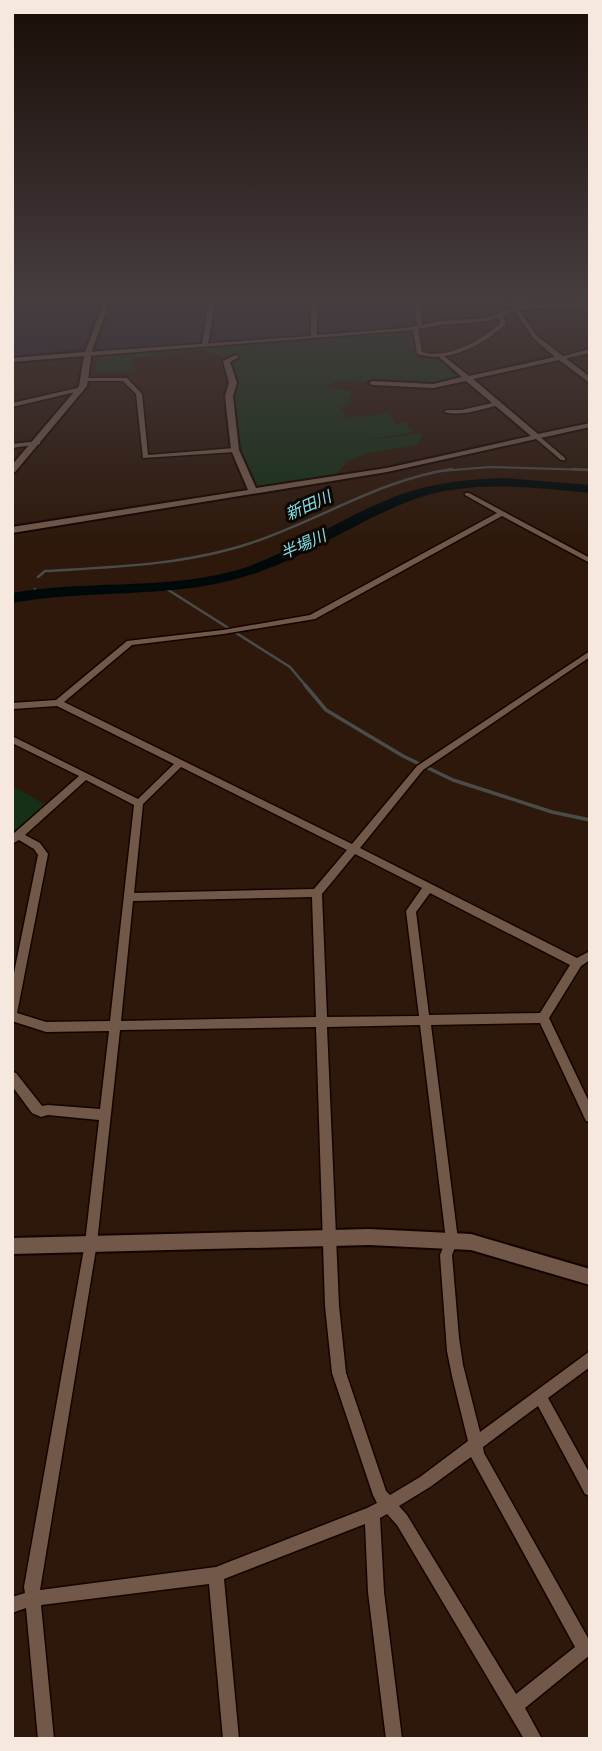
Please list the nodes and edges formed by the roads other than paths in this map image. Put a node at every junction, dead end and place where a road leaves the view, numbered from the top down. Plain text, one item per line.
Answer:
1 (84, 383) edge
2 (128, 383) edge
3 (233, 383) edge
4 (373, 383) dead end
5 (447, 383) edge
6 (472, 383) edge
7 (82, 388) junction
8 (497, 404) junction
9 (12, 405) edge
10 (447, 412) dead end
11 (590, 425) edge
12 (537, 437) junction
13 (38, 443) junction
14 (12, 446) edge
15 (235, 450) junction
16 (563, 459) dead end
17 (13, 468) edge
18 (253, 491) junction
19 (467, 494) dead end
20 (501, 514) junction
21 (12, 530) edge
22 (590, 561) edge
23 (590, 653) edge
24 (58, 703) junction
25 (12, 706) edge
26 (12, 738) edge
27 (179, 764) junction
28 (85, 776) junction
29 (139, 803) junction
30 (15, 839) edge
31 (352, 848) junction
32 (429, 887) junction
33 (317, 893) junction
34 (128, 897) junction
35 (590, 955) edge
36 (578, 963) junction
37 (12, 1011) edge
38 (12, 1016) edge
39 (542, 1018) junction
40 (425, 1020) junction
41 (322, 1022) junction
42 (114, 1026) junction
43 (12, 1077) edge
44 (588, 1109) edge
45 (104, 1115) junction
46 (332, 1238) junction
47 (452, 1240) junction
48 (91, 1244) junction
49 (12, 1245) edge
50 (590, 1277) edge
51 (590, 1358) edge
52 (540, 1396) junction
53 (476, 1443) junction
54 (590, 1489) edge
55 (390, 1505) junction
56 (372, 1514) junction
57 (216, 1576) junction
58 (32, 1599) junction
59 (12, 1605) edge
60 (587, 1647) edge
61 (515, 1706) junction
62 (46, 1739) edge
63 (231, 1739) edge
64 (394, 1739) edge
65 (534, 1739) edge

1 - 7 street
2 - 15 street
3 - 15 street
4 - 5 street
6 - 8 street
7 - 9 street
7 - 13 street
8 - 10 street
8 - 12 street
11 - 12 street
12 - 16 street
12 - 18 street
13 - 14 street
13 - 17 street
15 - 18 street
18 - 21 street
19 - 20 street
20 - 22 street
20 - 24 street
23 - 31 street
24 - 25 street
24 - 27 street
26 - 28 street
27 - 29 street
27 - 31 street
28 - 29 street
28 - 30 street
29 - 34 street
30 - 37 street
31 - 32 street
31 - 33 street
32 - 36 street
32 - 40 street
33 - 34 street
33 - 41 street
34 - 42 street
35 - 36 street
36 - 39 street
38 - 42 street
39 - 40 street
39 - 44 street
40 - 41 street
40 - 47 street
41 - 42 street
41 - 46 street
42 - 45 street
43 - 45 street
45 - 48 street
46 - 47 street
46 - 48 street
46 - 55 street
47 - 50 street
47 - 53 street
48 - 49 street
48 - 58 street
51 - 52 street
52 - 53 street
52 - 54 street
53 - 55 street
53 - 60 street
55 - 56 street
55 - 61 street
56 - 57 street
56 - 64 street
57 - 58 street
57 - 63 street
58 - 59 street
58 - 62 street
60 - 61 street
61 - 65 street

